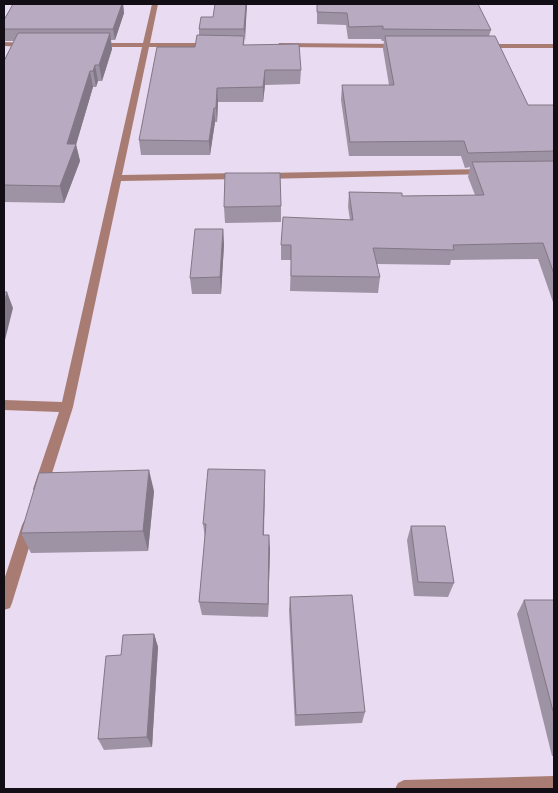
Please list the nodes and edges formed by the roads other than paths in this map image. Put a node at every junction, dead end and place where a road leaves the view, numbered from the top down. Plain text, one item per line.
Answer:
1 (155, 4) edge
2 (4, 44) edge
3 (42, 44) edge
4 (90, 45) edge
5 (147, 45) junction
6 (216, 45) edge
7 (276, 45) edge
8 (405, 46) edge
9 (475, 46) edge
10 (554, 46) edge
11 (495, 172) edge
12 (118, 178) junction
13 (4, 405) edge
14 (67, 407) junction
15 (4, 603) edge
16 (554, 785) edge
17 (404, 789) edge

1 - 5 street
2 - 3 street
4 - 5 street
5 - 6 street
5 - 12 street
7 - 8 street
9 - 10 street
11 - 12 street
12 - 14 street
13 - 14 street
14 - 15 street
16 - 17 street

